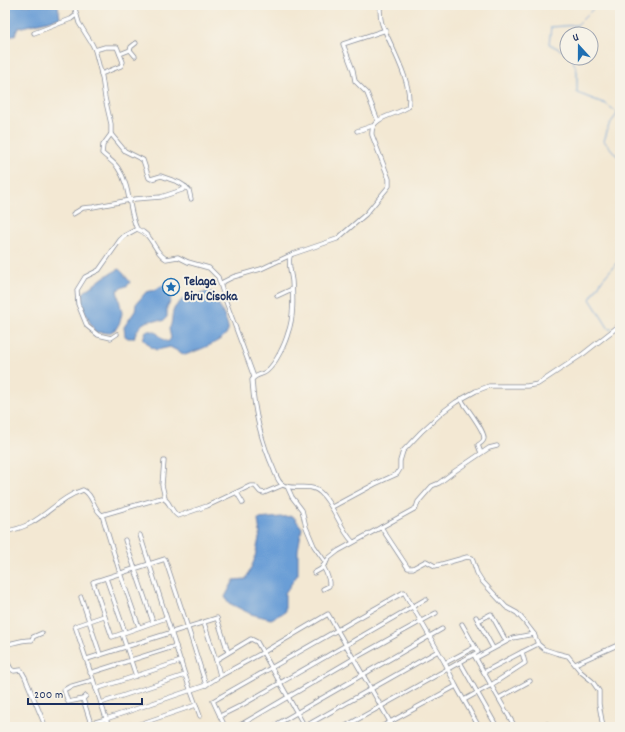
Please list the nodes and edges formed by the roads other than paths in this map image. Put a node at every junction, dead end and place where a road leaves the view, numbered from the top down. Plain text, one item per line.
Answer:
1 (74, 5) edge
2 (380, 5) edge
3 (76, 14) junction
4 (386, 30) junction
5 (34, 33) dead end
6 (136, 43) dead end
7 (95, 50) junction
8 (130, 50) junction
9 (120, 54) junction
10 (135, 56) dead end
11 (101, 74) junction
12 (378, 121) junction
13 (372, 126) junction
14 (357, 131) dead end
15 (110, 134) junction
16 (186, 187) junction
17 (191, 198) dead end
18 (129, 200) junction
19 (73, 214) dead end
20 (137, 229) junction
21 (290, 256) junction
22 (221, 283) junction
23 (292, 289) junction
24 (276, 296) dead end
25 (620, 325) edge
26 (117, 334) dead end
27 (254, 377) junction
28 (461, 399) junction
29 (497, 446) dead end
30 (481, 453) junction
31 (164, 461) dead end
32 (283, 485) junction
33 (288, 486) junction
34 (237, 493) junction
35 (165, 498) junction
36 (243, 503) dead end
37 (332, 507) junction
38 (102, 515) junction
39 (381, 527) junction
40 (5, 531) edge
41 (140, 535) dead end
42 (125, 540) dead end
43 (353, 542) junction
44 (326, 563) junction
45 (149, 564) junction
46 (322, 566) junction
47 (135, 568) junction
48 (314, 573) dead end
49 (120, 574) junction
50 (106, 578) junction
51 (323, 589) dead end
52 (81, 597) dead end
53 (426, 599) dead end
54 (411, 607) junction
55 (436, 613) dead end
56 (104, 616) junction
57 (476, 617) dead end
58 (166, 618) junction
59 (90, 621) junction
60 (478, 621) junction
61 (152, 622) junction
62 (420, 622) junction
63 (204, 623) junction
64 (462, 624) dead end
65 (139, 627) junction
66 (188, 628) junction
67 (337, 630) junction
68 (442, 630) dead end
69 (171, 632) junction
70 (42, 633) dead end
71 (124, 633) junction
72 (534, 634) junction
73 (429, 637) junction
74 (506, 641) junction
75 (538, 644) junction
76 (620, 644) edge
77 (5, 645) edge
78 (346, 645) junction
79 (127, 646) junction
80 (176, 646) junction
81 (475, 647) junction
82 (493, 648) junction
83 (438, 651) junction
84 (228, 652) junction
85 (522, 652) junction
86 (262, 653) junction
87 (100, 654) junction
88 (475, 656) junction
89 (87, 658) junction
90 (353, 659) junction
91 (5, 660) edge
92 (216, 660) junction
93 (131, 661) junction
94 (181, 661) junction
95 (460, 662) junction
96 (445, 663) junction
97 (575, 664) junction
98 (271, 668) junction
99 (447, 668) junction
100 (484, 672) junction
101 (90, 674) junction
102 (185, 675) junction
103 (363, 675) junction
104 (136, 676) junction
105 (220, 676) junction
106 (93, 680) junction
107 (530, 681) dead end
108 (280, 683) junction
109 (206, 685) junction
110 (491, 685) junction
111 (456, 686) junction
112 (96, 689) junction
113 (371, 689) junction
114 (190, 690) junction
115 (478, 693) junction
116 (288, 698) junction
117 (499, 698) junction
118 (464, 700) junction
119 (101, 703) junction
120 (196, 705) junction
121 (381, 706) junction
122 (296, 713) junction
123 (200, 716) dead end
124 (220, 716) junction
125 (106, 719) junction
126 (390, 722) junction
127 (92, 726) edge
128 (43, 727) edge
129 (78, 727) edge
130 (109, 727) edge
131 (131, 727) edge
132 (225, 727) edge
133 (237, 727) edge
134 (272, 727) edge
135 (304, 727) edge
136 (344, 727) edge
137 (381, 727) edge
138 (393, 727) edge
139 (479, 727) edge
140 (496, 727) edge
141 (515, 727) edge
142 (541, 727) edge
143 (548, 727) edge
144 (603, 727) edge

1 - 3 street
2 - 4 street
3 - 5 street
3 - 7 street
4 - 12 street
4 - 12 street
6 - 8 street
7 - 9 street
7 - 11 street
8 - 9 street
8 - 10 street
9 - 11 street
11 - 15 street
12 - 13 street
13 - 14 street
13 - 21 street
15 - 16 street
15 - 18 street
16 - 17 street
16 - 18 street
18 - 19 street
18 - 20 street
20 - 22 street
20 - 26 street
21 - 22 street
21 - 23 street
22 - 27 street
23 - 24 street
23 - 27 street
25 - 28 street
27 - 32 street
28 - 30 street
28 - 37 street
29 - 30 street
30 - 39 street
31 - 35 street
32 - 33 street
32 - 34 street
33 - 37 street
33 - 44 street
34 - 35 street
34 - 36 street
35 - 38 street
37 - 43 street
38 - 40 street
38 - 49 street
39 - 43 street
39 - 72 street
41 - 45 street
42 - 47 street
43 - 44 street
44 - 46 street
45 - 47 street
45 - 58 street
45 - 66 street
46 - 48 street
46 - 51 street
47 - 49 street
47 - 61 street
49 - 50 street
49 - 65 street
50 - 56 street
50 - 71 street
52 - 59 street
53 - 54 street
54 - 62 street
54 - 67 street
54 - 78 street
55 - 62 street
56 - 59 street
56 - 71 street
57 - 60 street
58 - 61 street
58 - 69 street
59 - 87 street
59 - 89 street
60 - 74 street
60 - 82 street
61 - 65 street
62 - 73 street
62 - 90 street
63 - 66 street
63 - 84 street
63 - 92 street
64 - 81 street
65 - 71 street
66 - 69 street
66 - 109 street
67 - 78 street
67 - 86 street
67 - 98 street
68 - 73 street
69 - 79 street
69 - 80 street
70 - 77 street
71 - 79 street
72 - 74 street
72 - 75 street
73 - 83 street
73 - 103 street
74 - 82 street
75 - 85 street
75 - 97 street
76 - 97 street
78 - 90 street
78 - 108 street
79 - 87 street
79 - 93 street
80 - 93 street
80 - 94 street
81 - 88 street
81 - 96 street
82 - 88 street
83 - 96 street
83 - 113 street
84 - 86 street
84 - 92 street
85 - 100 street
85 - 110 street
86 - 98 street
86 - 105 street
87 - 89 street
88 - 95 street
88 - 100 street
89 - 101 street
90 - 103 street
90 - 116 street
91 - 128 street
92 - 105 street
93 - 101 street
93 - 104 street
94 - 102 street
94 - 104 street
95 - 99 street
95 - 115 street
96 - 99 street
97 - 144 street
98 - 108 street
98 - 124 street
99 - 111 street
99 - 121 street
100 - 110 street
101 - 106 street
102 - 114 street
102 - 119 street
103 - 113 street
103 - 122 street
104 - 112 street
105 - 109 street
106 - 112 street
106 - 127 street
107 - 117 street
108 - 116 street
108 - 124 street
109 - 114 street
110 - 115 street
110 - 117 street
111 - 118 street
111 - 126 street
112 - 119 street
113 - 121 street
113 - 135 street
114 - 120 street
114 - 125 street
115 - 118 street
115 - 140 street
116 - 122 street
116 - 133 street
117 - 141 street
118 - 139 street
119 - 125 street
120 - 123 street
120 - 131 street
121 - 126 street
121 - 136 street
122 - 134 street
122 - 135 street
124 - 132 street
125 - 127 street
125 - 130 street
126 - 137 street
126 - 138 street
127 - 129 street
142 - 143 street

